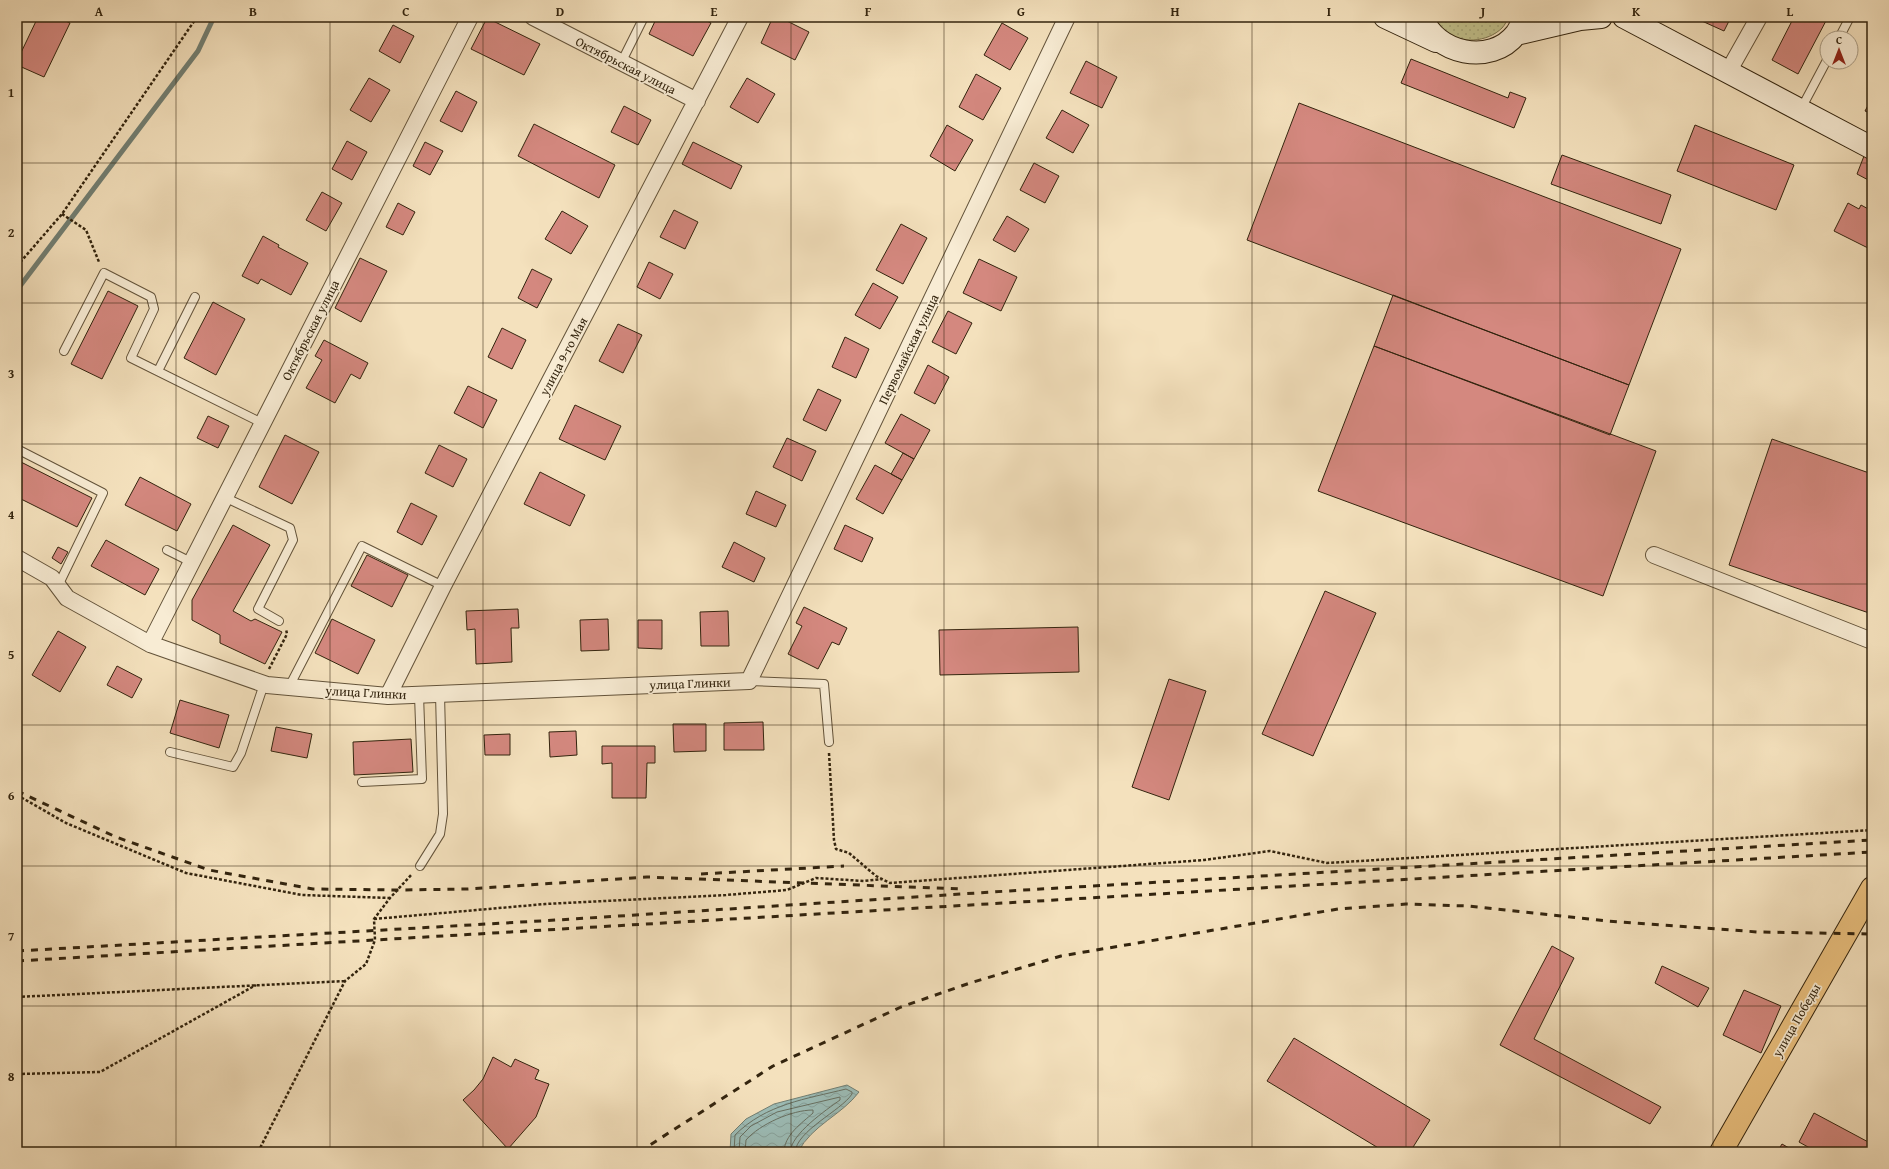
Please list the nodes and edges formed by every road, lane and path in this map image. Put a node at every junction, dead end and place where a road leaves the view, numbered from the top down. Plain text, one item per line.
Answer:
1 (198, 17) edge
2 (470, 17) edge
3 (533, 17) edge
4 (644, 17) edge
5 (740, 17) edge
6 (1067, 17) edge
7 (1385, 17) edge
8 (1422, 17) edge
9 (1601, 17) edge
10 (1759, 17) edge
11 (1850, 17) edge
12 (1633, 19) edge
13 (1520, 25) edge
14 (1843, 30) edge
15 (1449, 47) junction
16 (621, 63) junction
17 (1822, 70) edge
18 (1728, 72) junction
19 (697, 102) junction
20 (1801, 110) junction
21 (1872, 148) edge
22 (62, 214) junction
23 (96, 257) dead end
24 (17, 266) edge
25 (195, 297) dead end
26 (64, 351) dead end
27 (158, 371) junction
28 (262, 423) junction
29 (17, 449) edge
30 (224, 497) junction
31 (167, 550) dead end
32 (1654, 555) dead end
33 (17, 558) edge
34 (191, 562) junction
35 (58, 586) junction
36 (443, 586) junction
37 (280, 621) joint
38 (1872, 642) edge
39 (150, 644) junction
40 (749, 681) junction
41 (263, 683) junction
42 (289, 687) junction
43 (440, 694) junction
44 (419, 695) junction
45 (388, 696) junction
46 (829, 742) joint
47 (170, 752) dead end
48 (362, 782) dead end
49 (17, 795) edge
50 (1872, 830) edge
51 (420, 866) joint
52 (884, 879) junction
53 (1872, 888) edge
54 (390, 898) junction
55 (374, 919) junction
56 (345, 981) junction
57 (259, 984) junction
58 (17, 997) edge
59 (17, 1074) edge
60 (258, 1152) edge
61 (1721, 1152) edge

1 - 22 path
2 - 28 street, Октябрьская улица
3 - 16 street, Октябрьская улица
4 - 16 lane
5 - 19 street, улица 9-го Мая
6 - 40 street, Первомайская улица
7 - 15 main road
8 - 15 main road
9 - 13 main road
10 - 18 street
11 - 14 lane
12 - 18 main road
13 - 15 main road
16 - 19 street, Октябрьская улица
17 - 20 lane
18 - 20 main road
19 - 36 street, улица 9-го Мая
20 - 21 main road
22 - 23 path
22 - 24 path
25 - 27 lane
26 - 27 lane
27 - 28 lane
28 - 30 street, Октябрьская улица
29 - 35 lane
30 - 34 street, Октябрьская улица
30 - 37 lane
31 - 34 lane
32 - 38 street
33 - 35 street, улица Глинки
34 - 39 street, Октябрьская улица
35 - 39 street, улица Глинки
36 - 42 lane
36 - 45 street, улица 9-го Мая
37 - 41 path
39 - 41 street, улица Глинки
40 - 43 street, улица Глинки
40 - 46 lane
41 - 42 street, улица Глинки
41 - 47 lane
42 - 45 street, улица Глинки
43 - 44 street, улица Глинки
43 - 51 lane
44 - 45 street, улица Глинки
44 - 48 lane
46 - 52 path
49 - 54 path
50 - 52 path
51 - 54 path
52 - 55 path
53 - 61 main road, улица Победы
54 - 55 path
55 - 56 path
56 - 57 path
56 - 60 path
57 - 58 path
57 - 59 path

